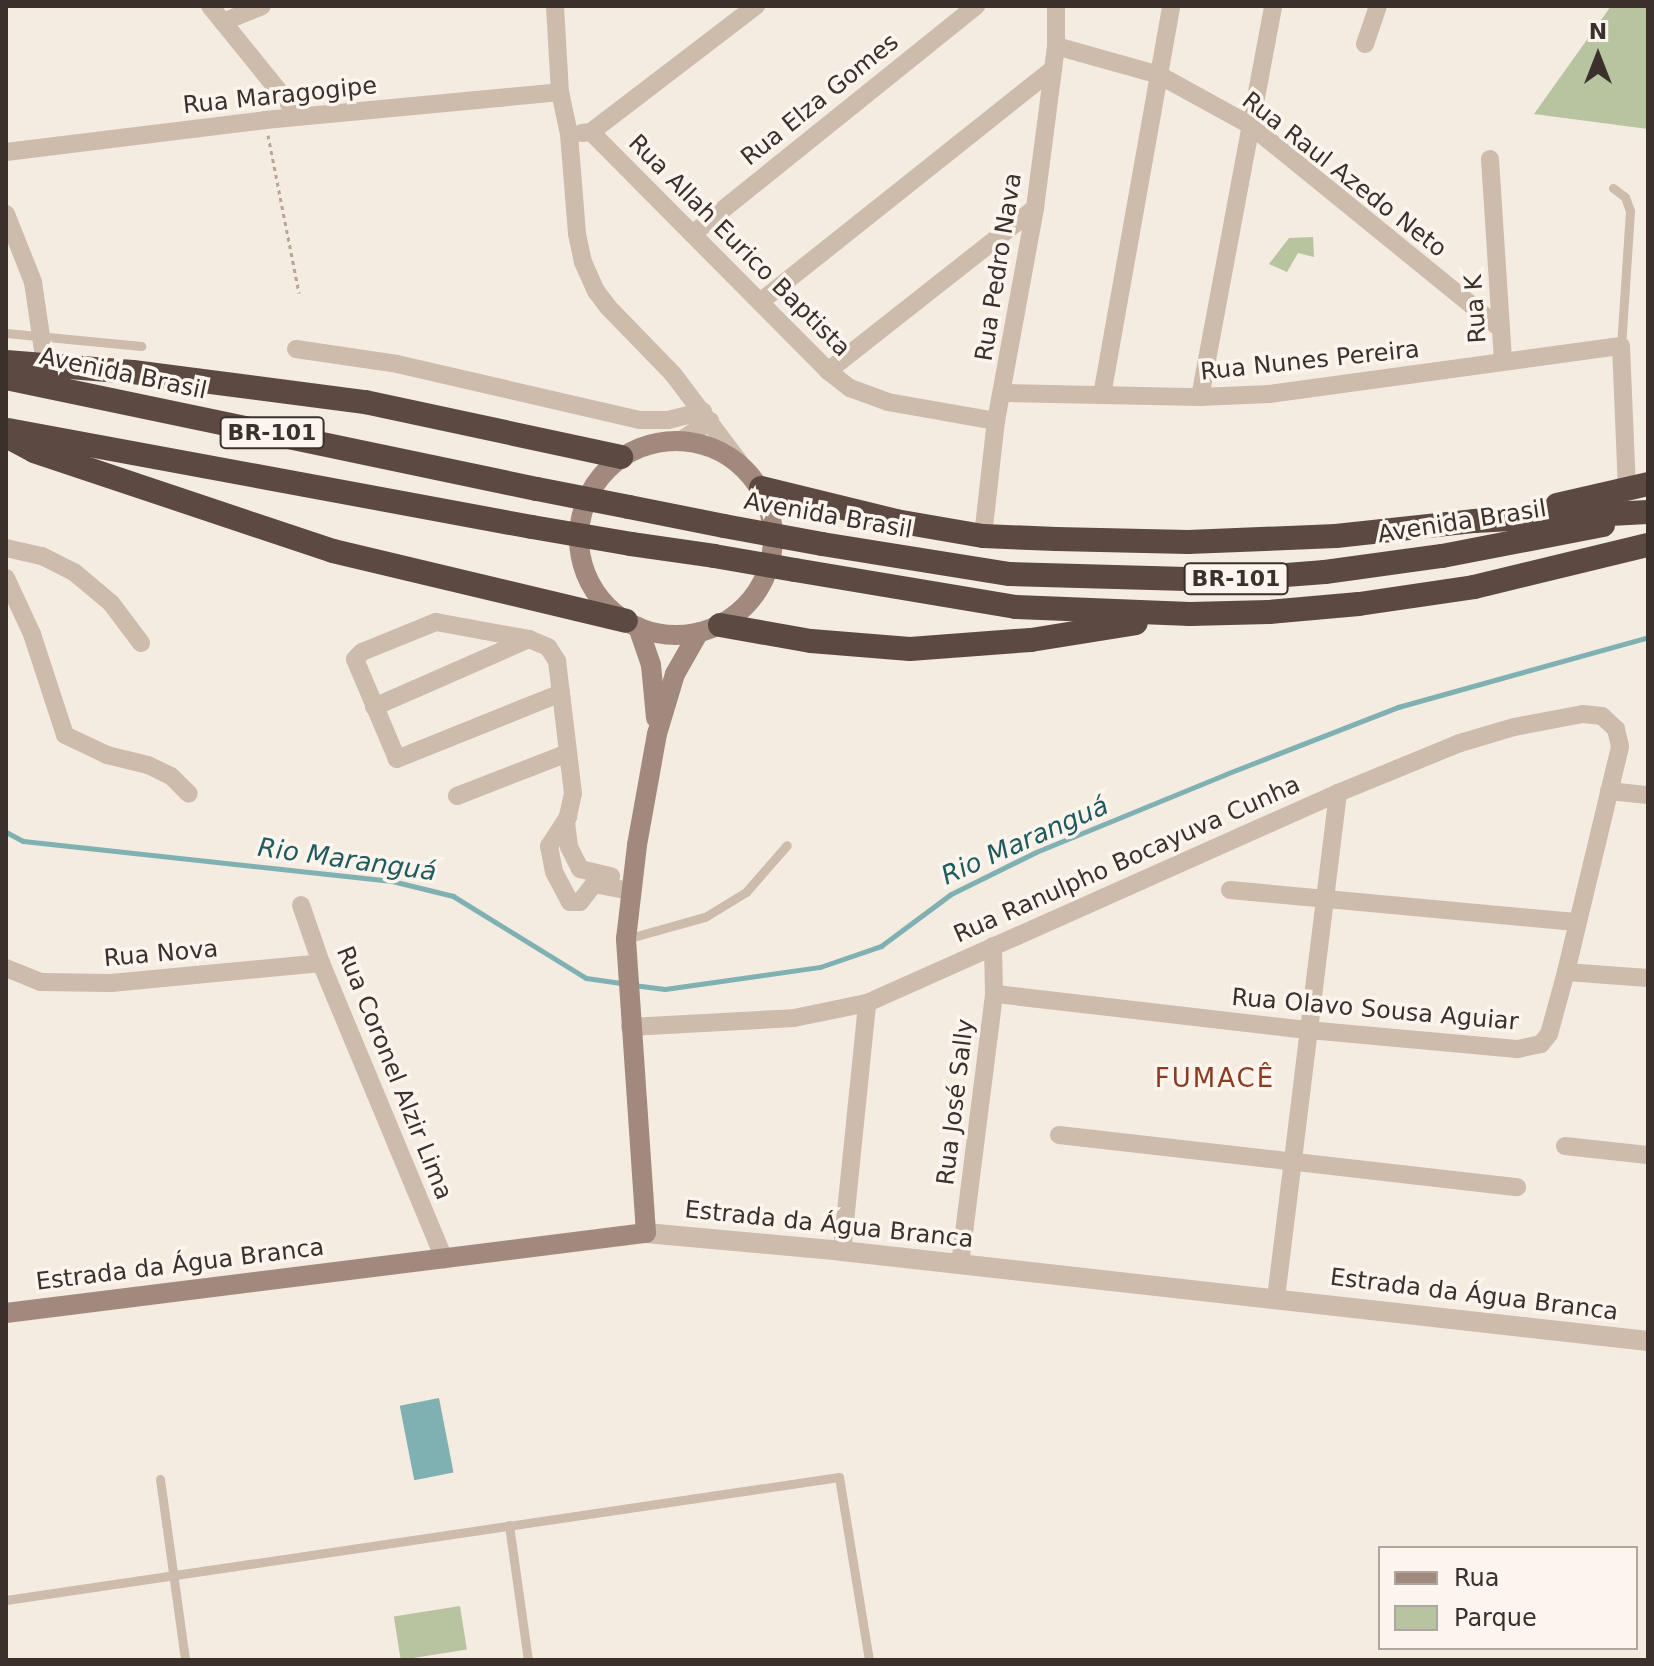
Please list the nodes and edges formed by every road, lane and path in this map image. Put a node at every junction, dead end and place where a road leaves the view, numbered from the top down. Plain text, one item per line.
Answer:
1 (210, 6) edge
2 (262, 6) edge
3 (555, 6) edge
4 (756, 6) edge
5 (976, 6) edge
6 (1056, 6) edge
7 (1171, 6) edge
8 (1273, 6) edge
9 (1378, 6) edge
10 (223, 22) junction
11 (1365, 44) dead end
12 (1056, 46) junction
13 (1053, 69) junction
14 (1159, 75) junction
15 (560, 92) junction
16 (299, 116) junction
17 (265, 120) junction
18 (1250, 125) junction
19 (591, 132) junction
20 (569, 134) junction
21 (6, 152) edge
22 (1490, 159) dead end
23 (1613, 188) dead end
24 (1035, 208) junction
25 (6, 214) edge
26 (695, 232) junction
27 (299, 293) dead end
28 (760, 302) junction
29 (1501, 329) junction
30 (6, 333) edge
31 (44, 337) junction
32 (141, 346) dead end
33 (1621, 346) junction
34 (296, 349) dead end
35 (1503, 361) junction
36 (6, 362) edge
37 (45, 363) junction
38 (828, 371) junction
39 (6, 378) edge
40 (1003, 393) junction
41 (1102, 395) junction
42 (1200, 397) junction
43 (707, 416) junction
44 (996, 421) junction
45 (6, 429) edge
46 (6, 436) edge
47 (681, 440) junction
48 (621, 457) junction
49 (740, 463) junction
50 (1638, 487) edge
51 (761, 488) junction
52 (1648, 513) edge
53 (1475, 521) junction
54 (983, 536) junction
55 (1648, 545) edge
56 (6, 548) edge
57 (6, 578) edge
58 (1190, 614) junction
59 (632, 624) junction
60 (709, 629) junction
61 (529, 639) junction
62 (141, 643) dead end
63 (561, 693) junction
64 (374, 707) junction
65 (657, 734) junction
66 (1620, 747) joint
67 (568, 753) junction
68 (1609, 791) junction
69 (1338, 793) junction
70 (189, 794) dead end
71 (1648, 795) edge
72 (457, 796) dead end
73 (566, 822) junction
74 (787, 845) dead end
75 (632, 885) junction
76 (1230, 890) dead end
77 (1326, 898) junction
78 (301, 905) dead end
79 (1576, 922) junction
80 (626, 939) junction
81 (993, 946) junction
82 (321, 963) junction
83 (6, 968) edge
84 (1566, 972) junction
85 (1648, 978) edge
86 (994, 994) junction
87 (867, 1003) junction
88 (630, 1027) junction
89 (1307, 1030) junction
90 (1059, 1135) dead end
91 (1565, 1146) dead end
92 (1648, 1155) edge
93 (1292, 1161) junction
94 (1517, 1187) dead end
95 (646, 1233) junction
96 (842, 1251) junction
97 (444, 1259) junction
98 (960, 1264) junction
99 (1276, 1298) junction
100 (6, 1313) edge
101 (1648, 1341) edge
102 (160, 1479) dead end
103 (509, 1525) junction
104 (173, 1575) junction
105 (6, 1600) edge
106 (185, 1660) edge
107 (528, 1660) edge
108 (869, 1660) edge

1 - 10 street
2 - 10 street
3 - 15 street
4 - 19 street
5 - 26 street, Rua Elza Gomes
6 - 12 street, Rua Pedro Nava
7 - 14 street
8 - 18 street
9 - 11 street
10 - 16 street
12 - 13 street, Rua Pedro Nava
12 - 14 street, Rua Raul Azedo Neto
13 - 24 street, Rua Pedro Nava
13 - 28 street
14 - 18 street, Rua Raul Azedo Neto
14 - 41 street
15 - 16 street, Rua Maragogipe
15 - 20 street
16 - 17 street, Rua Maragogipe
17 - 21 street, Rua Maragogipe
17 - 27 path
18 - 29 street, Rua Raul Azedo Neto
18 - 42 street
19 - 20 street
19 - 26 street, Rua Allah Eurico Baptista
20 - 43 street
22 - 29 street, Rua K
23 - 33 lane
24 - 38 street
24 - 40 street, Rua Pedro Nava
25 - 31 street
26 - 28 street, Rua Allah Eurico Baptista
28 - 38 street, Rua Allah Eurico Baptista
29 - 35 street, Rua K
30 - 31 lane
31 - 32 lane
31 - 37 street
33 - 35 street, Rua Nunes Pereira
33 - 50 street
34 - 43 street
35 - 42 street, Rua Nunes Pereira
36 - 37 highway
37 - 48 highway
38 - 44 street, Rua Allah Eurico Baptista
39 - 52 highway, Avenida Brasil / BR-101, bridge
40 - 41 street, Rua Nunes Pereira
40 - 44 street, Rua Pedro Nava
41 - 42 street, Rua Nunes Pereira
43 - 47 street
43 - 49 street
44 - 54 street, Rua Pedro Nava
45 - 58 highway, BR-101, bridge
46 - 59 highway
47 - 48 main road
47 - 49 main road
48 - 59 main road
49 - 51 main road
50 - 53 highway
51 - 54 highway
51 - 60 main road
52 - 53 highway
53 - 54 highway
55 - 58 highway, BR-101
56 - 62 street
57 - 70 street
58 - 60 highway
59 - 60 main road
59 - 65 main road
60 - 65 main road
61 - 63 street
61 - 64 street
61 - 64 street
63 - 64 street
63 - 67 street
65 - 75 main road
66 - 68 street, Rua Olavo Sousa Aguiar
66 - 69 street, Rua Ranulpho Bocayuva Cunha
67 - 72 street
67 - 73 street
68 - 71 street
68 - 79 street, Rua Olavo Sousa Aguiar
69 - 77 street
69 - 81 street, Rua Ranulpho Bocayuva Cunha
73 - 75 street
73 - 75 street
74 - 80 lane
75 - 80 main road
76 - 77 street
77 - 79 street
77 - 89 street
78 - 82 street, Rua Coronel Alzir Lima
79 - 84 street, Rua Olavo Sousa Aguiar
80 - 88 main road
81 - 86 street, Rua José Sally
81 - 87 street, Rua Ranulpho Bocayuva Cunha
82 - 83 street, Rua Nova
82 - 97 street, Rua Coronel Alzir Lima
84 - 85 street
84 - 89 street, Rua Olavo Sousa Aguiar
86 - 89 street, Rua Olavo Sousa Aguiar
86 - 98 street, Rua José Sally
87 - 88 street, Rua Ranulpho Bocayuva Cunha
87 - 96 street
88 - 95 main road
89 - 93 street
90 - 93 street
91 - 92 street
93 - 94 street
93 - 99 street
95 - 96 street, Estrada da Água Branca
95 - 97 main road, Estrada da Água Branca
96 - 98 street, Estrada da Água Branca
97 - 100 main road, Estrada da Água Branca
98 - 99 street, Estrada da Água Branca
99 - 101 street, Estrada da Água Branca
102 - 104 lane
103 - 104 lane
103 - 107 lane
103 - 108 lane
104 - 105 lane
104 - 106 lane

